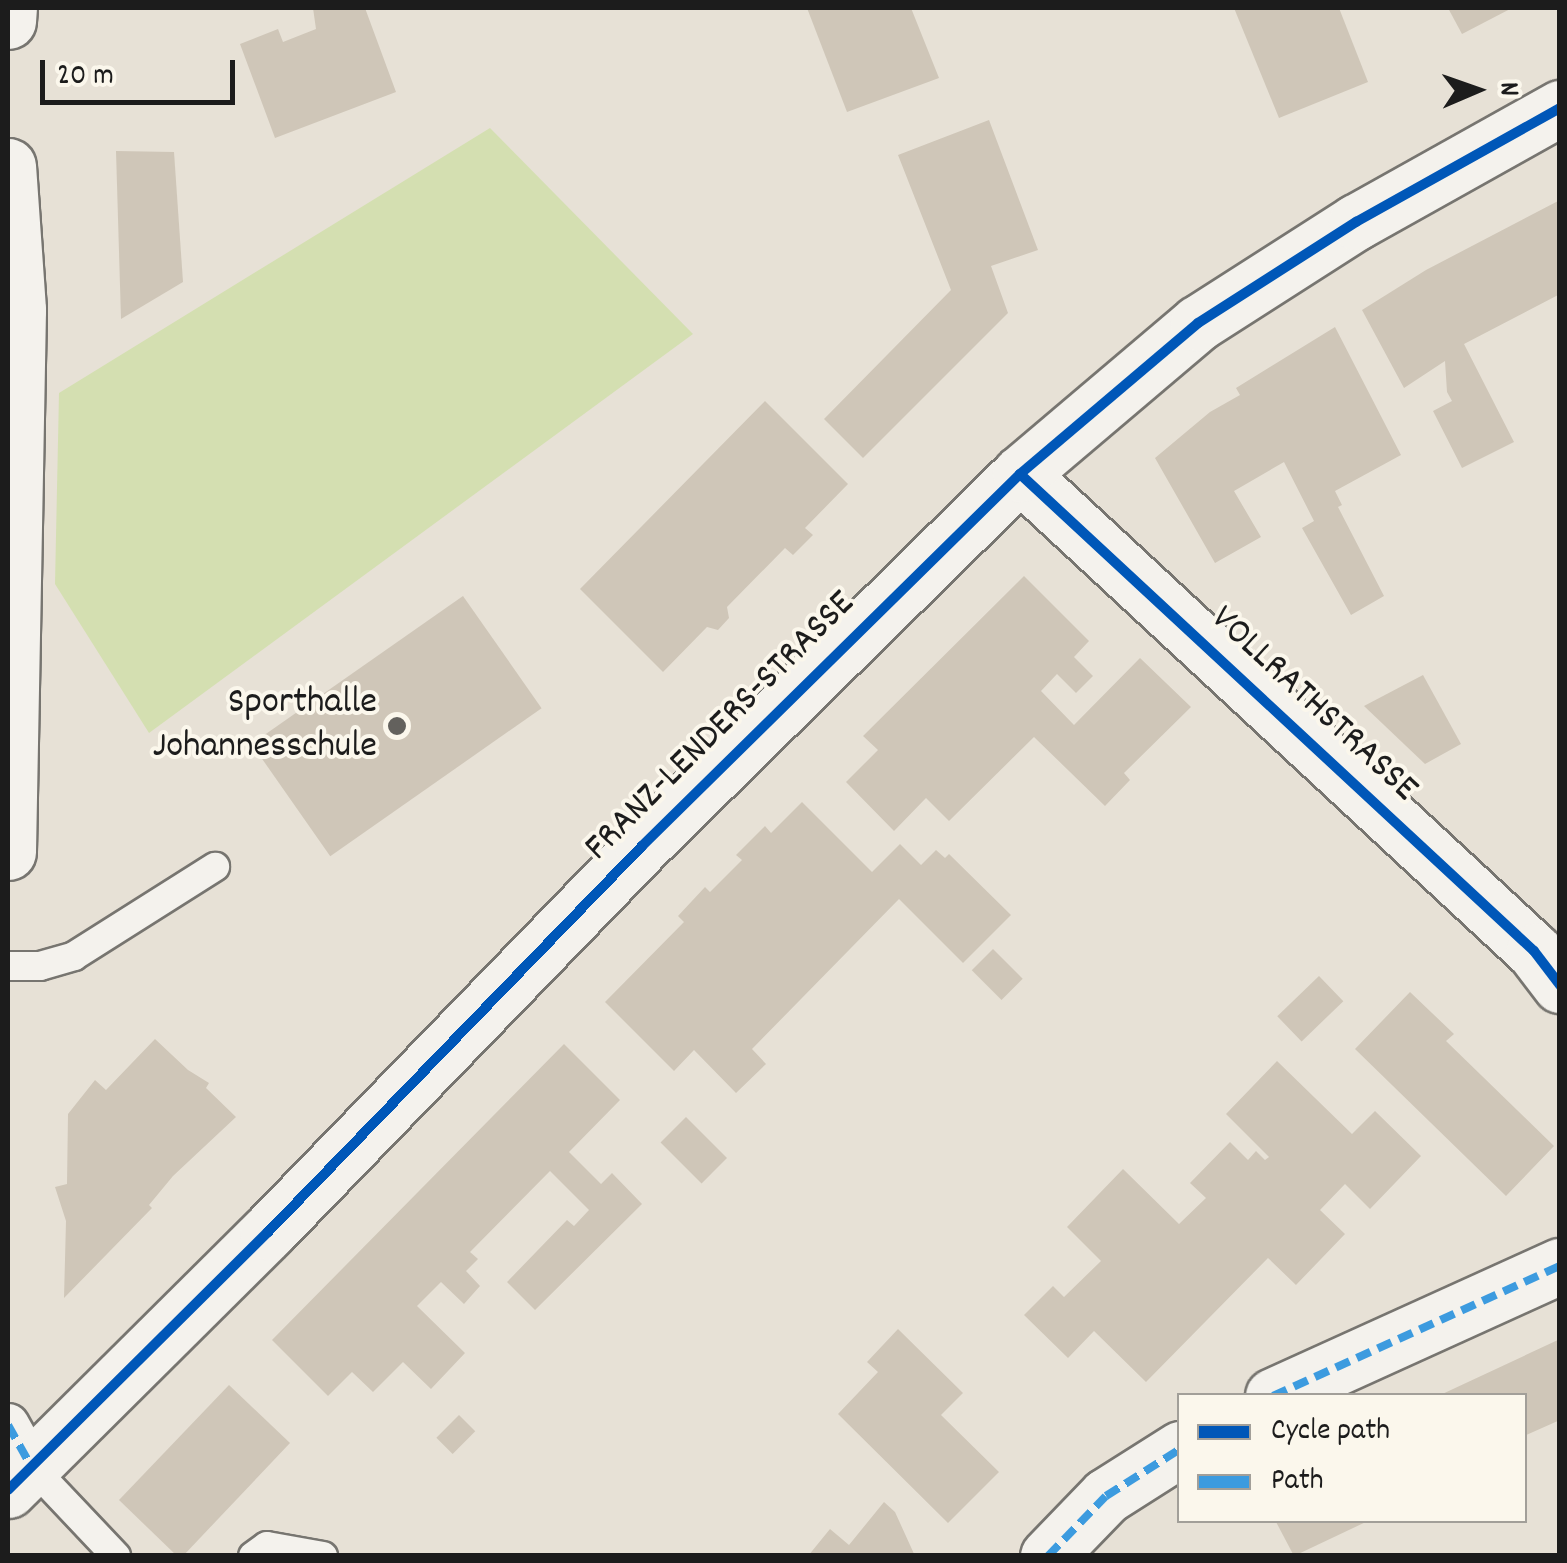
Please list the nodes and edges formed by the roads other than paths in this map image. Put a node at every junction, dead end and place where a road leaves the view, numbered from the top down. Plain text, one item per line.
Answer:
1 (9, 8) edge
2 (8, 21) edge
3 (1560, 108) edge
4 (8, 166) edge
5 (1020, 474) junction
6 (8, 852) edge
7 (215, 867) dead end
8 (8, 966) edge
9 (1560, 984) edge
10 (1560, 1266) edge
11 (1279, 1393) edge
12 (1177, 1451) edge
13 (15, 1460) edge
14 (116, 1556) edge
15 (253, 1556) edge
16 (323, 1556) edge
17 (1048, 1556) edge

1 - 2 street
3 - 5 street, FRANZ-LENDERS-STRASSE
4 - 6 street
5 - 9 street, VOLLRATHSTRASSE
5 - 13 street, FRANZ-LENDERS-STRASSE
7 - 8 lane
10 - 11 street
12 - 17 street
13 - 14 lane
15 - 16 lane

